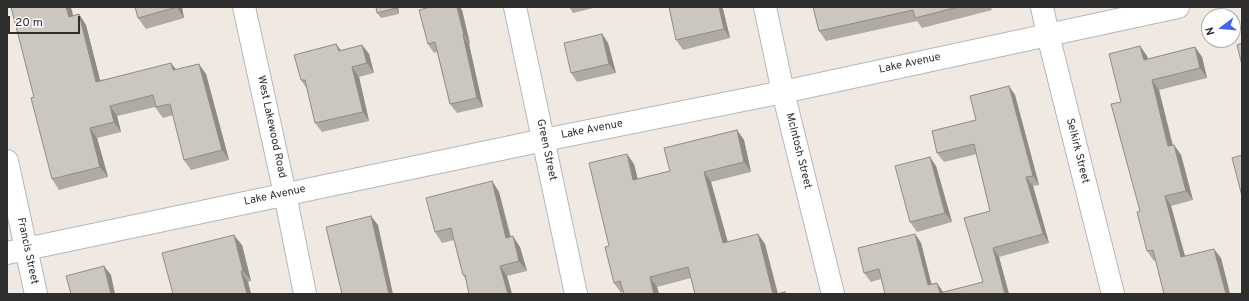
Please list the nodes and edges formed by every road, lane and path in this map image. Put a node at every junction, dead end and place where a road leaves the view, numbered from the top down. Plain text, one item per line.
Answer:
1 (244, 7) edge
2 (515, 7) edge
3 (765, 7) edge
4 (1042, 7) edge
5 (1178, 7) edge
6 (1048, 35) junction
7 (783, 92) junction
8 (544, 140) junction
9 (7, 161) edge
10 (285, 194) junction
11 (17, 251) edge
12 (36, 294) edge
13 (305, 294) edge
14 (576, 294) edge
15 (833, 294) edge
16 (1113, 294) edge

1 - 10 street, West Lakewood Road
2 - 8 street, Green Street
3 - 7 street, McIntosh Street
4 - 6 street, Selkirk Street
5 - 6 street, Lake Avenue
6 - 7 street, Lake Avenue
6 - 16 street, Selkirk Street
7 - 8 street, Lake Avenue
7 - 15 street, McIntosh Street
8 - 10 street, Lake Avenue
8 - 14 street, Green Street
9 - 11 street, Francis Street
10 - 11 street, Lake Avenue
10 - 13 street, West Lakewood Road
11 - 12 street, Francis Street

